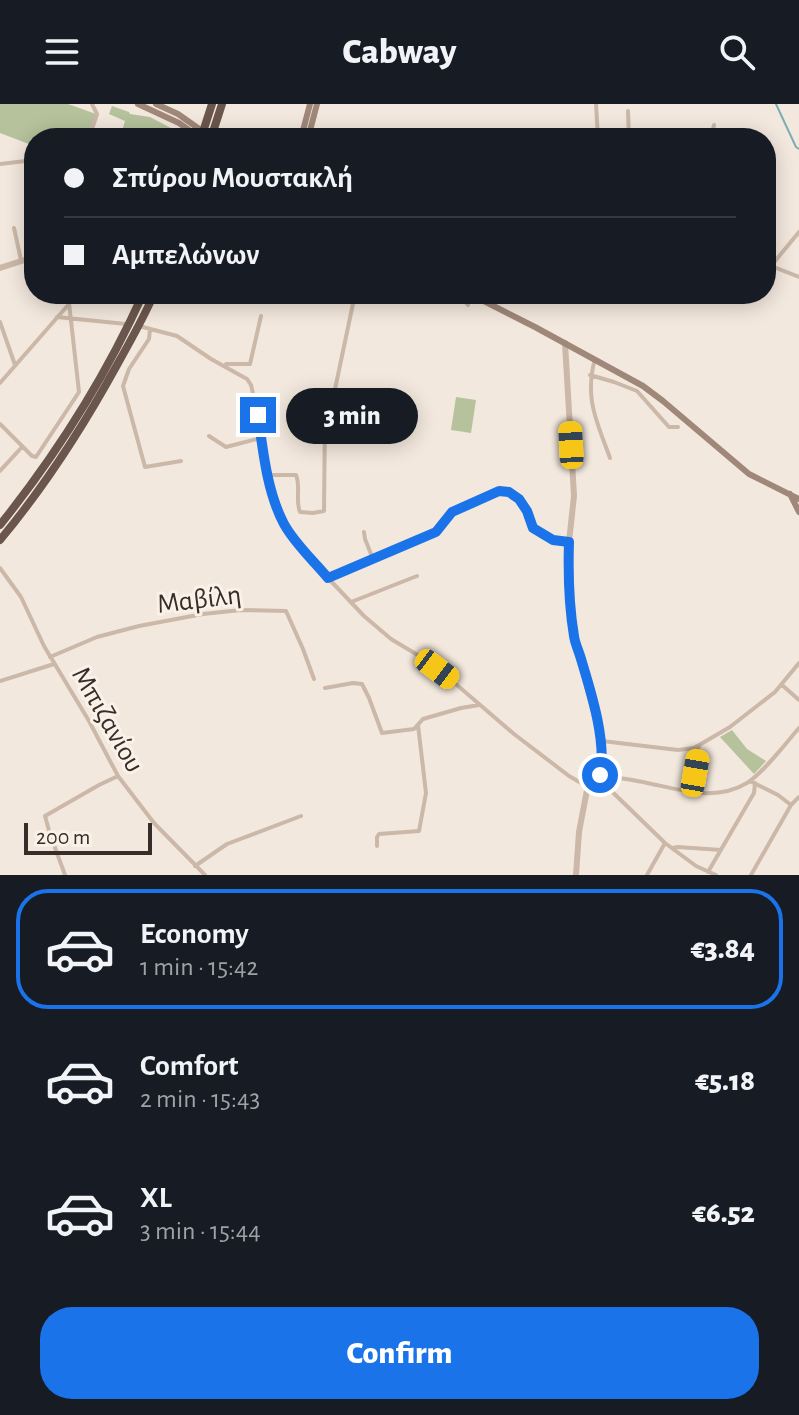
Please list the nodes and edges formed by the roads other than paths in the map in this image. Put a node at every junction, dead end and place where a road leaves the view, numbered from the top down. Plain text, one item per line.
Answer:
1 (92, 104) edge
2 (138, 104) edge
3 (156, 104) edge
4 (310, 104) edge
5 (317, 104) edge
6 (596, 104) edge
7 (219, 105) edge
8 (628, 111) dead end
9 (714, 125) dead end
10 (92, 128) edge
11 (187, 128) edge
12 (192, 128) edge
13 (202, 128) edge
14 (213, 128) edge
15 (304, 128) edge
16 (311, 128) edge
17 (597, 128) edge
18 (629, 128) edge
19 (713, 128) edge
20 (24, 161) edge
21 (0, 164) edge
22 (14, 228) dead end
23 (799, 232) edge
24 (24, 259) edge
25 (776, 259) edge
26 (21, 260) junction
27 (0, 268) edge
28 (776, 268) edge
29 (799, 277) edge
30 (69, 304) joint
31 (140, 304) edge
32 (147, 304) edge
33 (353, 304) edge
34 (490, 304) edge
35 (261, 316) dead end
36 (57, 317) junction
37 (70, 319) junction
38 (136, 320) junction
39 (0, 322) edge
40 (535, 327) junction
41 (150, 328) junction
42 (130, 332) junction
43 (533, 335) dead end
44 (565, 343) junction
45 (595, 359) junction
46 (16, 365) junction
47 (223, 365) junction
48 (590, 375) junction
49 (0, 383) edge
50 (0, 424) edge
51 (678, 427) dead end
52 (209, 436) dead end
53 (261, 438) junction
54 (22, 447) junction
55 (610, 458) dead end
56 (181, 461) dead end
57 (0, 471) edge
58 (268, 475) junction
59 (790, 494) junction
60 (799, 500) edge
61 (799, 512) edge
62 (0, 525) edge
63 (364, 532) dead end
64 (0, 540) edge
65 (569, 542) junction
66 (373, 559) junction
67 (0, 568) edge
68 (417, 576) dead end
69 (328, 578) junction
70 (351, 602) junction
71 (50, 657) junction
72 (799, 663) edge
73 (54, 664) junction
74 (314, 679) dead end
75 (0, 681) edge
76 (782, 685) junction
77 (325, 688) dead end
78 (799, 700) edge
79 (479, 705) junction
80 (418, 725) junction
81 (799, 728) edge
82 (602, 741) junction
83 (699, 745) junction
84 (118, 776) junction
85 (599, 776) junction
86 (753, 782) junction
87 (588, 787) junction
88 (691, 792) junction
89 (799, 797) edge
90 (791, 805) junction
91 (301, 816) dead end
92 (665, 843) junction
93 (377, 846) dead end
94 (672, 848) junction
95 (721, 850) junction
96 (195, 866) junction
97 (708, 872) junction
98 (65, 875) edge
99 (205, 875) edge
100 (576, 875) edge
101 (647, 875) edge
102 (716, 875) edge
103 (751, 875) edge

1 - 10 street
2 - 11 main road
3 - 12 main road
4 - 15 main road
5 - 16 main road
6 - 17 street
7 - 13 highway
7 - 14 highway
8 - 18 street
9 - 19 street
20 - 21 street
22 - 26 street
23 - 25 street
24 - 26 street
26 - 27 street
28 - 29 street
30 - 36 street
30 - 37 street
31 - 38 highway
32 - 38 highway
33 - 58 street
34 - 40 main road
35 - 47 street
36 - 37 street
36 - 46 street
37 - 41 street
37 - 54 street
38 - 42 highway
39 - 46 street
40 - 43 street
40 - 44 main road
41 - 47 street
41 - 56 street
42 - 62 highway
42 - 64 highway
44 - 45 main road
44 - 65 street
45 - 48 street
45 - 59 main road
46 - 49 street
47 - 53 street
48 - 51 street
48 - 55 street
50 - 54 street
52 - 53 street
53 - 58 street
54 - 57 street
58 - 69 street
59 - 60 main road
59 - 61 main road
60 - 61 street
63 - 66 street
65 - 66 street
65 - 82 street
66 - 69 street
67 - 71 street, Μπιζανίου
68 - 70 street
69 - 70 street
70 - 79 street
71 - 73 street, Μπιζανίου
71 - 74 street, Μαβίλη
72 - 76 street
73 - 75 street
73 - 84 street, Μπιζανίου
76 - 78 street
76 - 83 street
77 - 80 street
79 - 80 street
79 - 87 street
80 - 93 street
81 - 86 street
82 - 83 street
82 - 85 street
83 - 88 street
84 - 96 street, Μπιζανίου
84 - 98 street
85 - 87 street
85 - 88 street
85 - 92 street
86 - 88 street
86 - 90 street
86 - 95 street
87 - 100 street
89 - 90 street
90 - 103 street
91 - 96 street
92 - 94 street
92 - 101 street
94 - 95 street
94 - 97 street
95 - 97 street
96 - 99 street, Μπιζανίου
97 - 102 street

